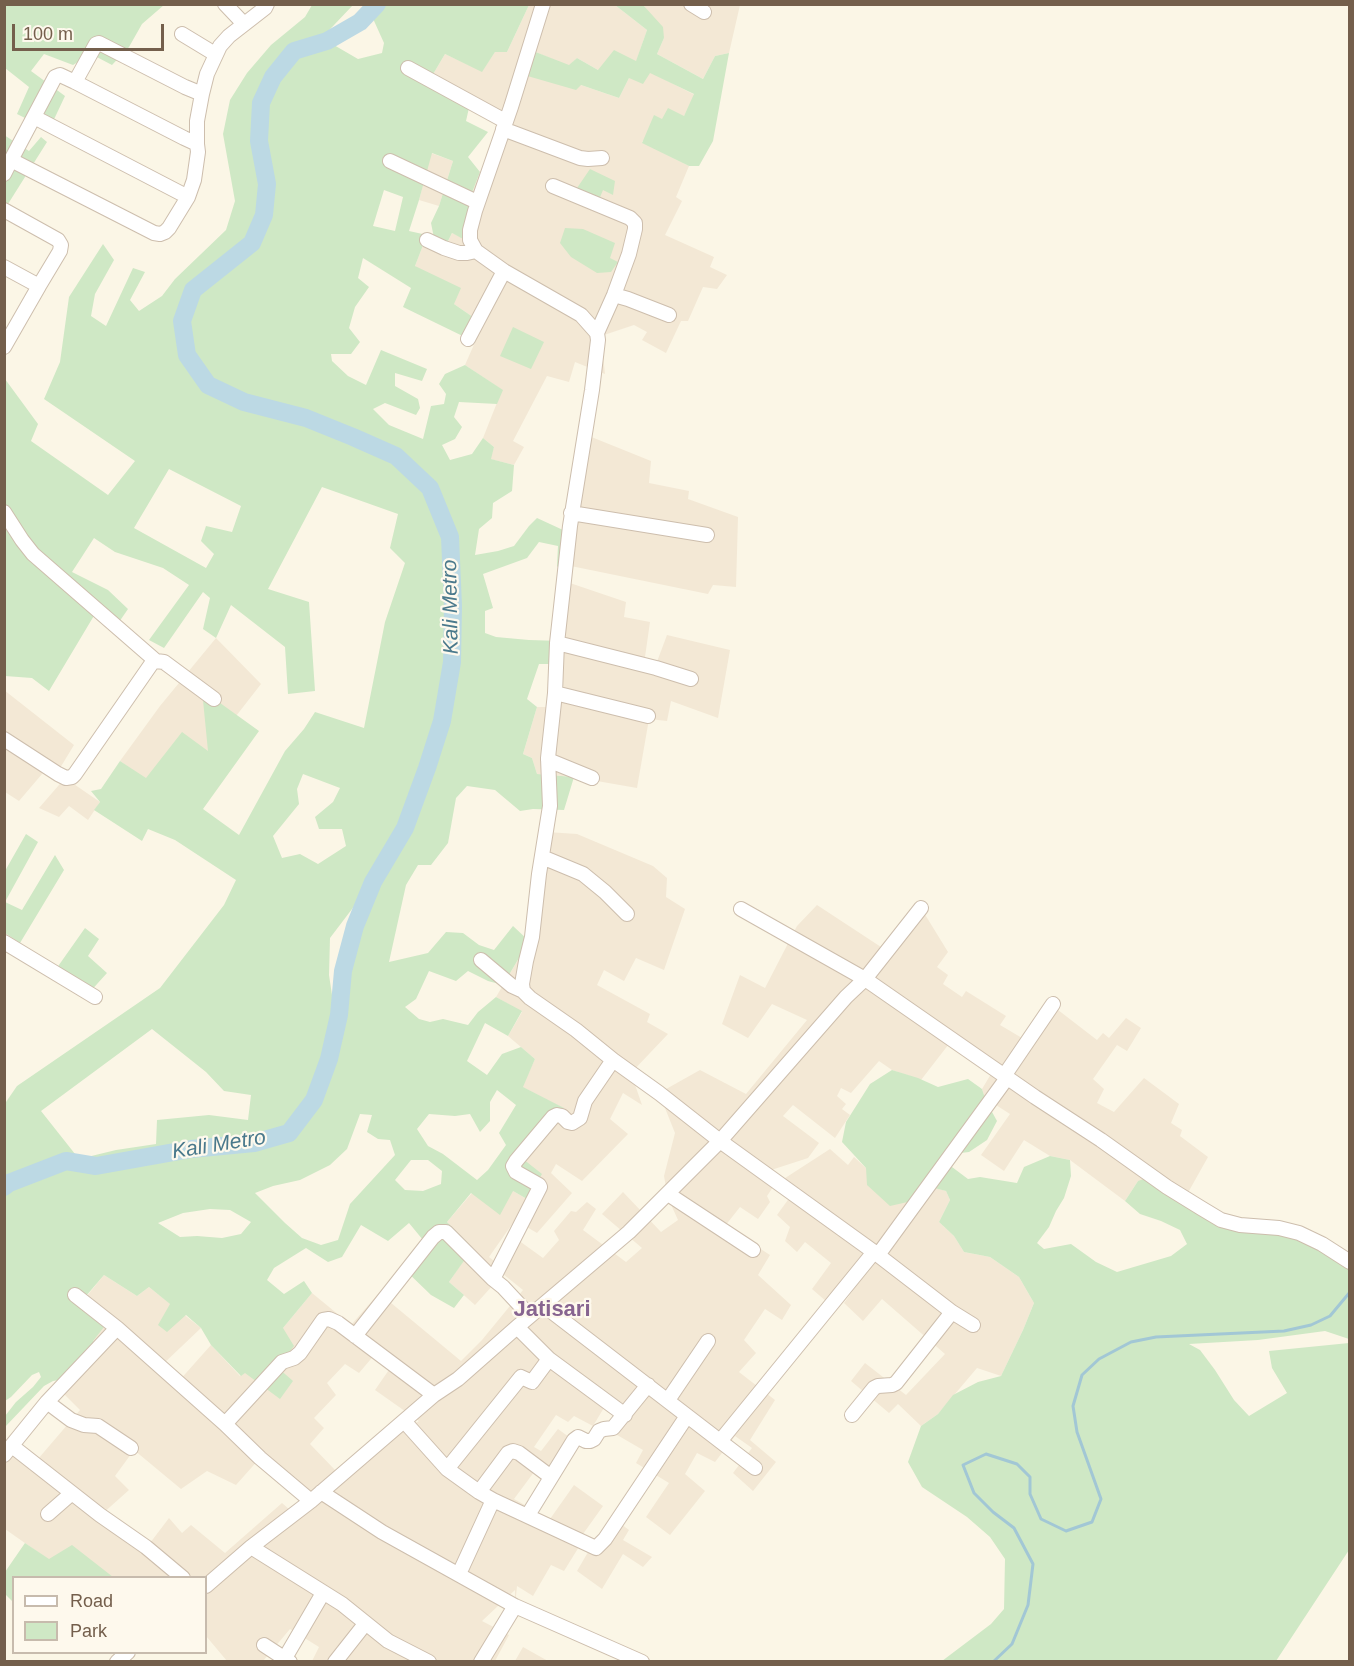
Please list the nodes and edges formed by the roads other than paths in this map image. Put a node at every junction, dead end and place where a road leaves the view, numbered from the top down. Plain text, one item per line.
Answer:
1 (225, 4) edge
2 (267, 4) edge
3 (543, 4) edge
4 (691, 4) edge
5 (704, 12) dead end
6 (244, 24) junction
7 (182, 34) dead end
8 (215, 54) junction
9 (408, 68) dead end
10 (75, 82) junction
11 (202, 94) junction
12 (34, 117) junction
13 (504, 125) junction
14 (197, 144) junction
15 (602, 158) dead end
16 (11, 160) junction
17 (390, 161) dead end
18 (4, 174) edge
19 (553, 186) dead end
20 (188, 197) junction
21 (477, 202) junction
22 (4, 210) edge
23 (427, 240) dead end
24 (476, 251) junction
25 (4, 267) edge
26 (504, 270) junction
27 (39, 286) junction
28 (614, 295) junction
29 (669, 315) dead end
30 (10, 324) edge
31 (597, 333) junction
32 (468, 339) dead end
33 (4, 347) edge
34 (4, 512) edge
35 (571, 513) junction
36 (707, 535) dead end
37 (557, 643) junction
38 (156, 661) junction
39 (691, 679) dead end
40 (555, 693) junction
41 (214, 699) dead end
42 (648, 716) dead end
43 (4, 739) edge
44 (548, 760) junction
45 (592, 778) dead end
46 (542, 856) junction
47 (921, 908) dead end
48 (741, 909) dead end
49 (627, 914) dead end
50 (4, 942) edge
51 (481, 960) dead end
52 (865, 979) junction
53 (523, 991) junction
54 (95, 997) dead end
55 (1053, 1004) dead end
56 (615, 1062) junction
57 (1005, 1077) junction
58 (720, 1141) junction
59 (668, 1194) junction
60 (753, 1250) dead end
61 (876, 1254) junction
62 (1345, 1259) edge
63 (497, 1282) junction
64 (75, 1295) dead end
65 (543, 1305) junction
66 (952, 1312) junction
67 (530, 1316) junction
68 (973, 1325) dead end
69 (517, 1327) junction
70 (117, 1328) junction
71 (355, 1336) junction
72 (708, 1341) dead end
73 (549, 1359) junction
74 (648, 1385) junction
75 (425, 1388) junction
76 (668, 1400) junction
77 (48, 1402) junction
78 (625, 1415) junction
79 (852, 1415) dead end
80 (687, 1416) junction
81 (404, 1421) junction
82 (225, 1424) junction
83 (721, 1440) junction
84 (131, 1448) dead end
85 (8, 1450) edge
86 (755, 1467) dead end
87 (447, 1469) junction
88 (551, 1477) junction
89 (479, 1492) junction
90 (72, 1493) junction
91 (316, 1496) junction
92 (493, 1500) junction
93 (48, 1514) dead end
94 (528, 1515) junction
95 (251, 1547) junction
96 (459, 1574) junction
97 (181, 1576) edge
98 (207, 1585) edge
99 (323, 1593) junction
100 (515, 1606) junction
101 (365, 1624) junction
102 (264, 1645) dead end
103 (287, 1660) edge
104 (335, 1662) edge
105 (429, 1662) edge
106 (481, 1662) edge
107 (642, 1662) edge

1 - 6 street
2 - 6 street
3 - 13 street
4 - 5 street
6 - 8 street
7 - 8 street
8 - 11 street
9 - 13 street
10 - 11 street
10 - 12 street
10 - 14 street
11 - 14 street
12 - 16 street
12 - 20 street
13 - 15 street
13 - 21 street
14 - 20 street
16 - 18 street
16 - 20 street
17 - 21 street
19 - 28 street
21 - 24 street
22 - 27 street
23 - 24 street
24 - 26 street
25 - 27 street
26 - 31 street
26 - 32 street
27 - 30 street
28 - 29 street
28 - 31 street
30 - 33 street
31 - 35 street
34 - 38 street
35 - 36 street
35 - 37 street
37 - 39 street
37 - 40 street
38 - 41 street
38 - 43 street
40 - 42 street
40 - 44 street
44 - 45 street
44 - 46 street
46 - 49 street
46 - 53 street
47 - 52 street
48 - 52 street
50 - 54 street
51 - 53 street
52 - 57 street
52 - 58 street
53 - 56 street
55 - 57 street
56 - 58 street
56 - 63 street
57 - 61 street
57 - 62 street
58 - 59 street
58 - 61 street
59 - 60 street
59 - 65 street
61 - 66 street
61 - 83 street
63 - 67 street
63 - 71 street
64 - 70 street
65 - 67 street
65 - 74 street
66 - 68 street
66 - 79 street
67 - 69 street
69 - 73 street
69 - 75 street
70 - 77 street
70 - 82 street
71 - 75 street
71 - 82 street
72 - 76 street
73 - 78 street
73 - 87 street
74 - 76 street
74 - 78 street
75 - 81 street
76 - 80 street
77 - 84 street
77 - 85 street
78 - 88 street
80 - 83 street
80 - 94 street
81 - 87 street
81 - 91 street
82 - 91 street
83 - 86 street
85 - 90 street
87 - 89 street
88 - 89 street
88 - 94 street
89 - 92 street
90 - 93 street
90 - 97 street
91 - 95 street
91 - 96 street
92 - 94 street
92 - 96 street
95 - 98 street
95 - 99 street
96 - 100 street
99 - 101 street
99 - 103 street
100 - 106 street
100 - 107 street
101 - 104 street
101 - 105 street
102 - 103 street

